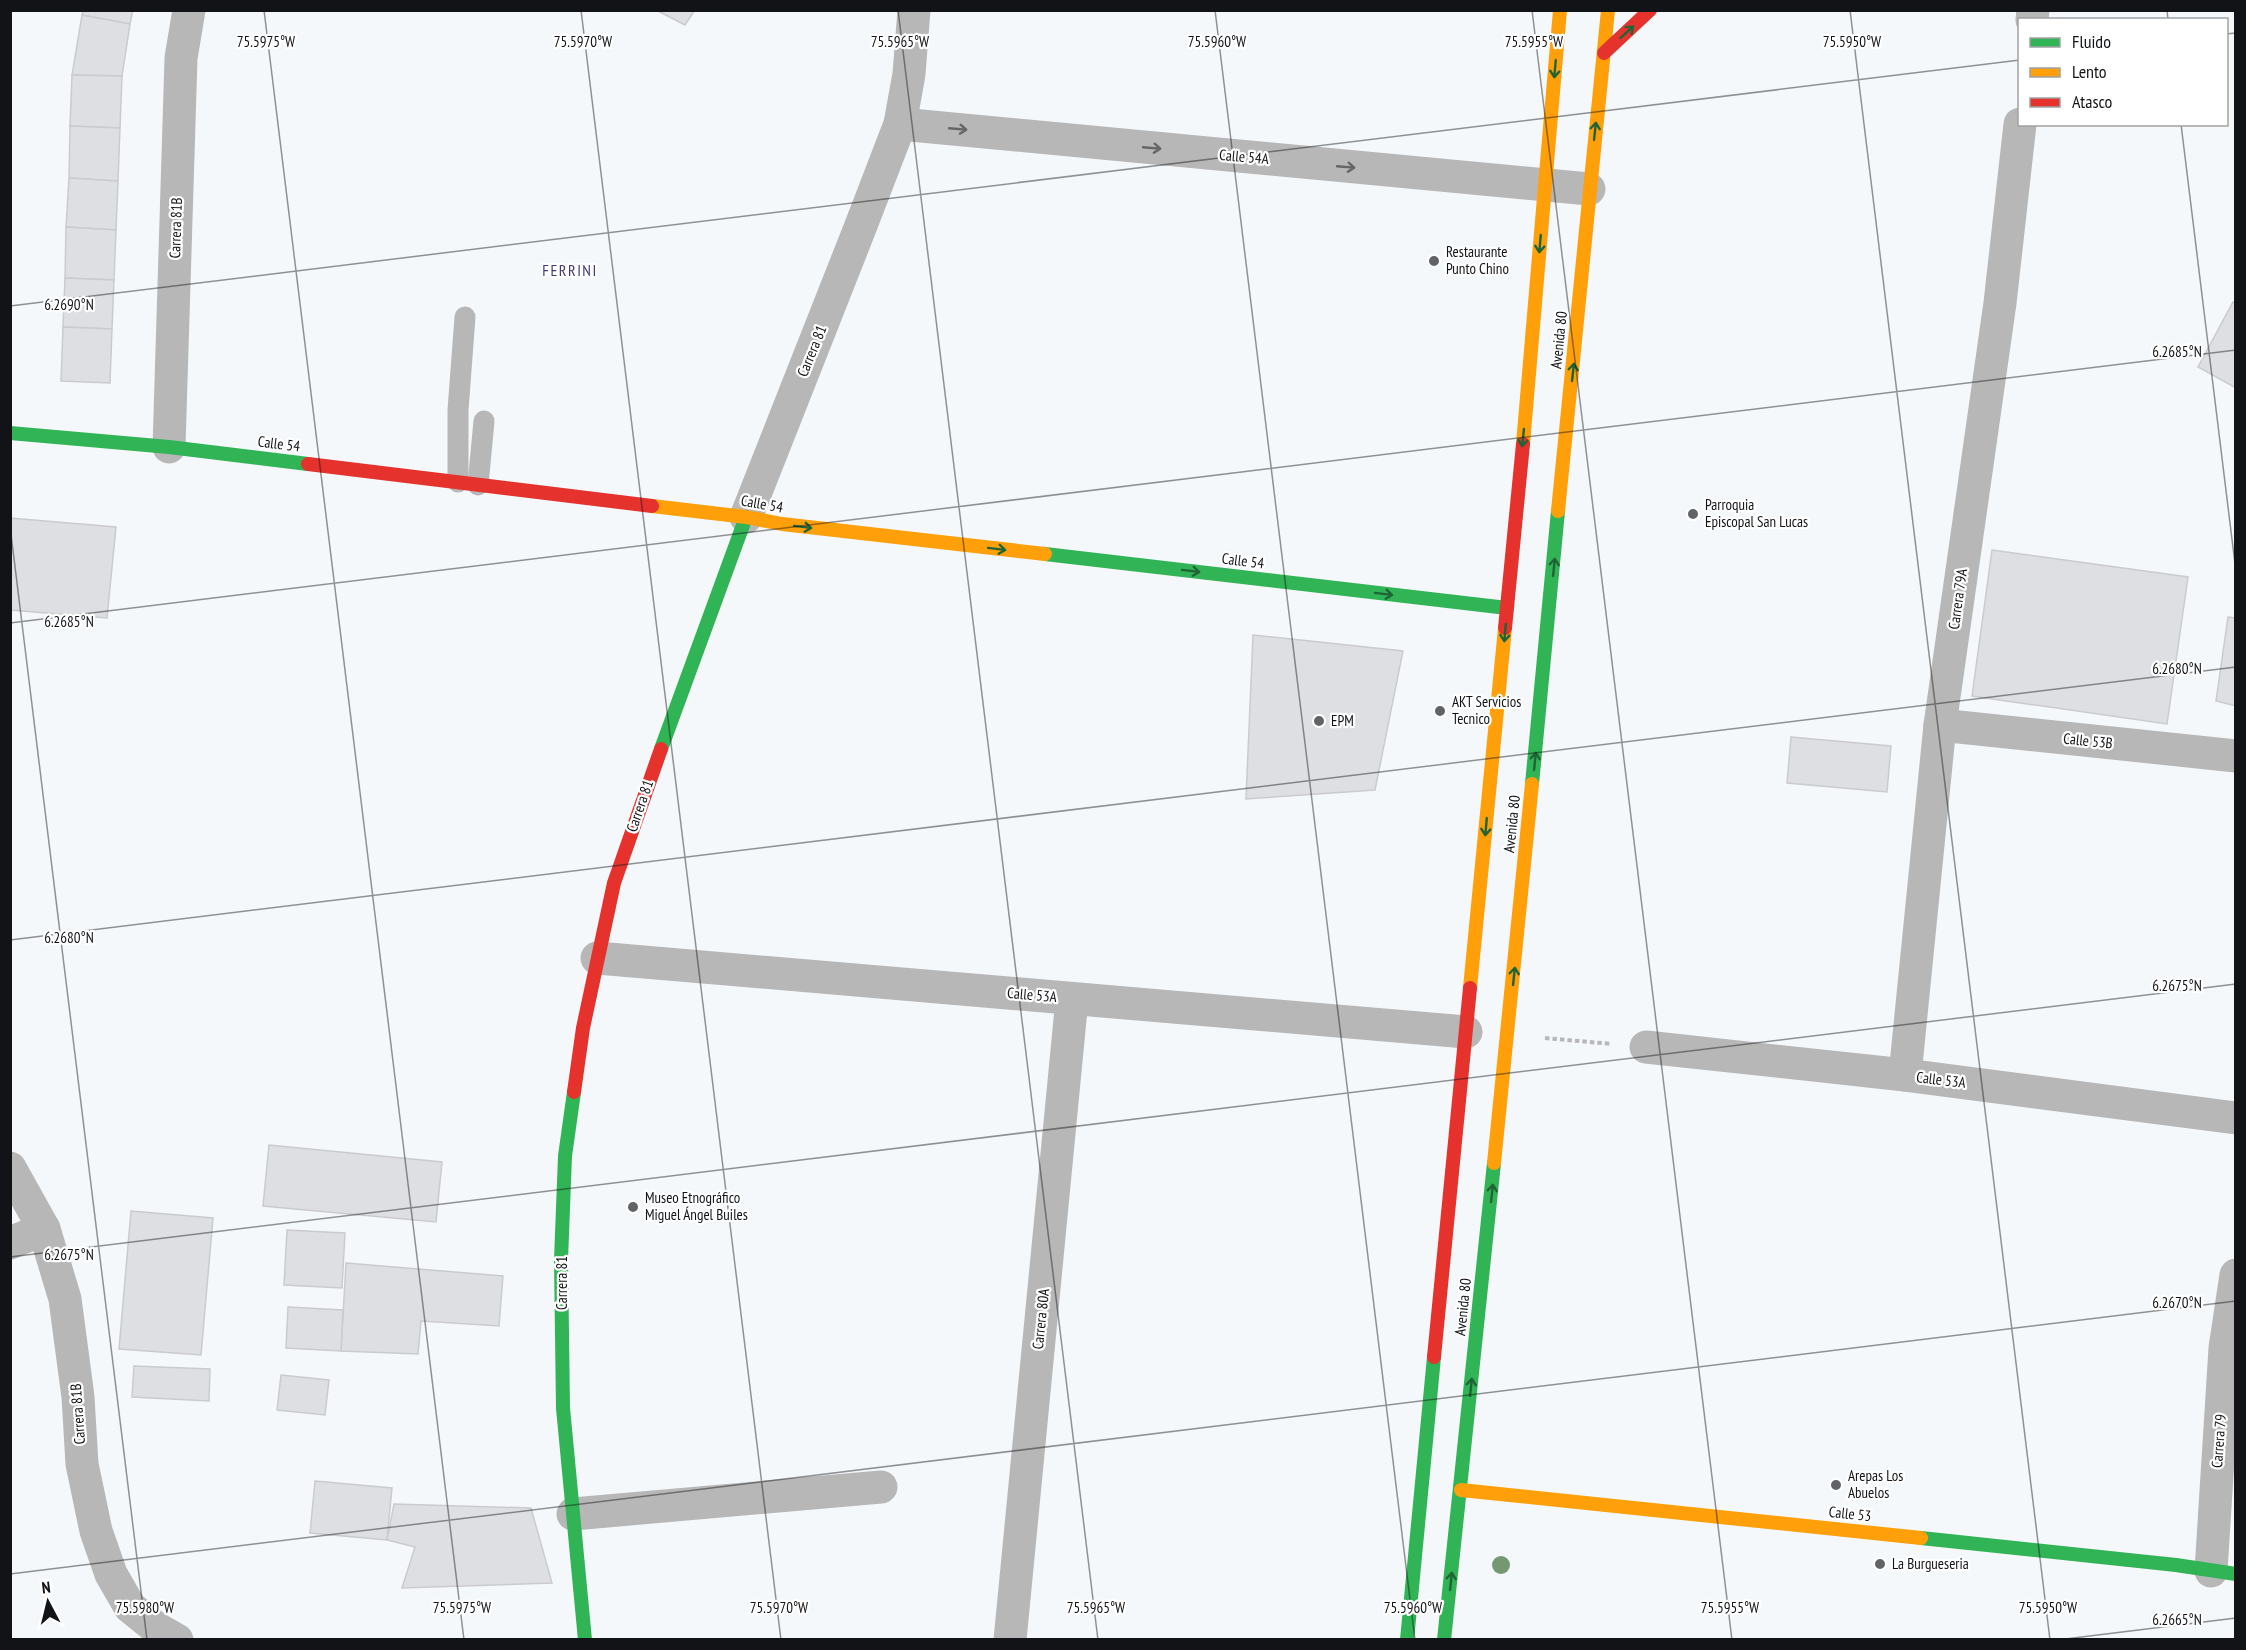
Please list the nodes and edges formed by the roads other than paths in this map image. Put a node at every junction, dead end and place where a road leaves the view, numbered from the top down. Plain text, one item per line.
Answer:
1 (189, 10) edge
2 (914, 10) edge
3 (1560, 10) edge
4 (1608, 10) edge
5 (1650, 10) edge
6 (1604, 53) junction
7 (900, 124) junction
8 (2020, 126) edge
9 (1545, 186) junction
10 (1589, 189) junction
11 (465, 316) dead end
12 (484, 421) dead end
13 (10, 433) edge
14 (169, 447) junction
15 (468, 484) junction
16 (746, 517) junction
17 (1507, 608) junction
18 (1940, 726) junction
19 (2235, 756) edge
20 (597, 958) junction
21 (1072, 999) junction
22 (1466, 1032) junction
23 (1646, 1047) road end
24 (1905, 1075) junction
25 (2235, 1118) edge
26 (10, 1168) edge
27 (44, 1229) junction
28 (10, 1243) edge
29 (2235, 1275) edge
30 (881, 1487) dead end
31 (1461, 1490) junction
32 (573, 1514) junction
33 (2223, 1573) edge
34 (177, 1640) edge
35 (585, 1640) edge
36 (1010, 1640) edge
37 (1407, 1640) edge
38 (1444, 1640) edge

1 - 14 street, Carrera 81B
2 - 7 street, Carrera 81
3 -> 9 street, Avenida 80
4 - 6 street, Avenida 80
6 -> 5 street
10 -> 6 street, Avenida 80
7 -> 9 street, Calle 54A
7 - 16 street, Carrera 81
8 - 18 street, Carrera 79A
9 - 10 street, Calle 54A
9 -> 17 street, Avenida 80
31 -> 10 street, Avenida 80
11 - 15 lane
12 - 15 lane
13 - 14 street, Calle 54
14 - 15 street, Calle 54
15 - 16 street, Calle 54
16 -> 17 street, Calle 54
16 - 20 street, Carrera 81
17 -> 22 street, Avenida 80
18 - 19 street, Calle 53B
18 - 24 street, Carrera 79A
20 - 21 street, Calle 53A
20 - 32 street, Carrera 81
21 - 22 street, Calle 53A
21 - 36 street, Carrera 80A
22 - 37 street, Avenida 80
23 - 24 street, Calle 53A
24 - 25 street, Calle 53A
26 - 27 street, Carrera 81B
27 - 28 street
27 - 34 street, Carrera 81B
29 - 33 street, Carrera 79
30 - 32 street
31 - 33 street, Calle 53
38 -> 31 street, Avenida 80
32 - 35 street, Carrera 81

